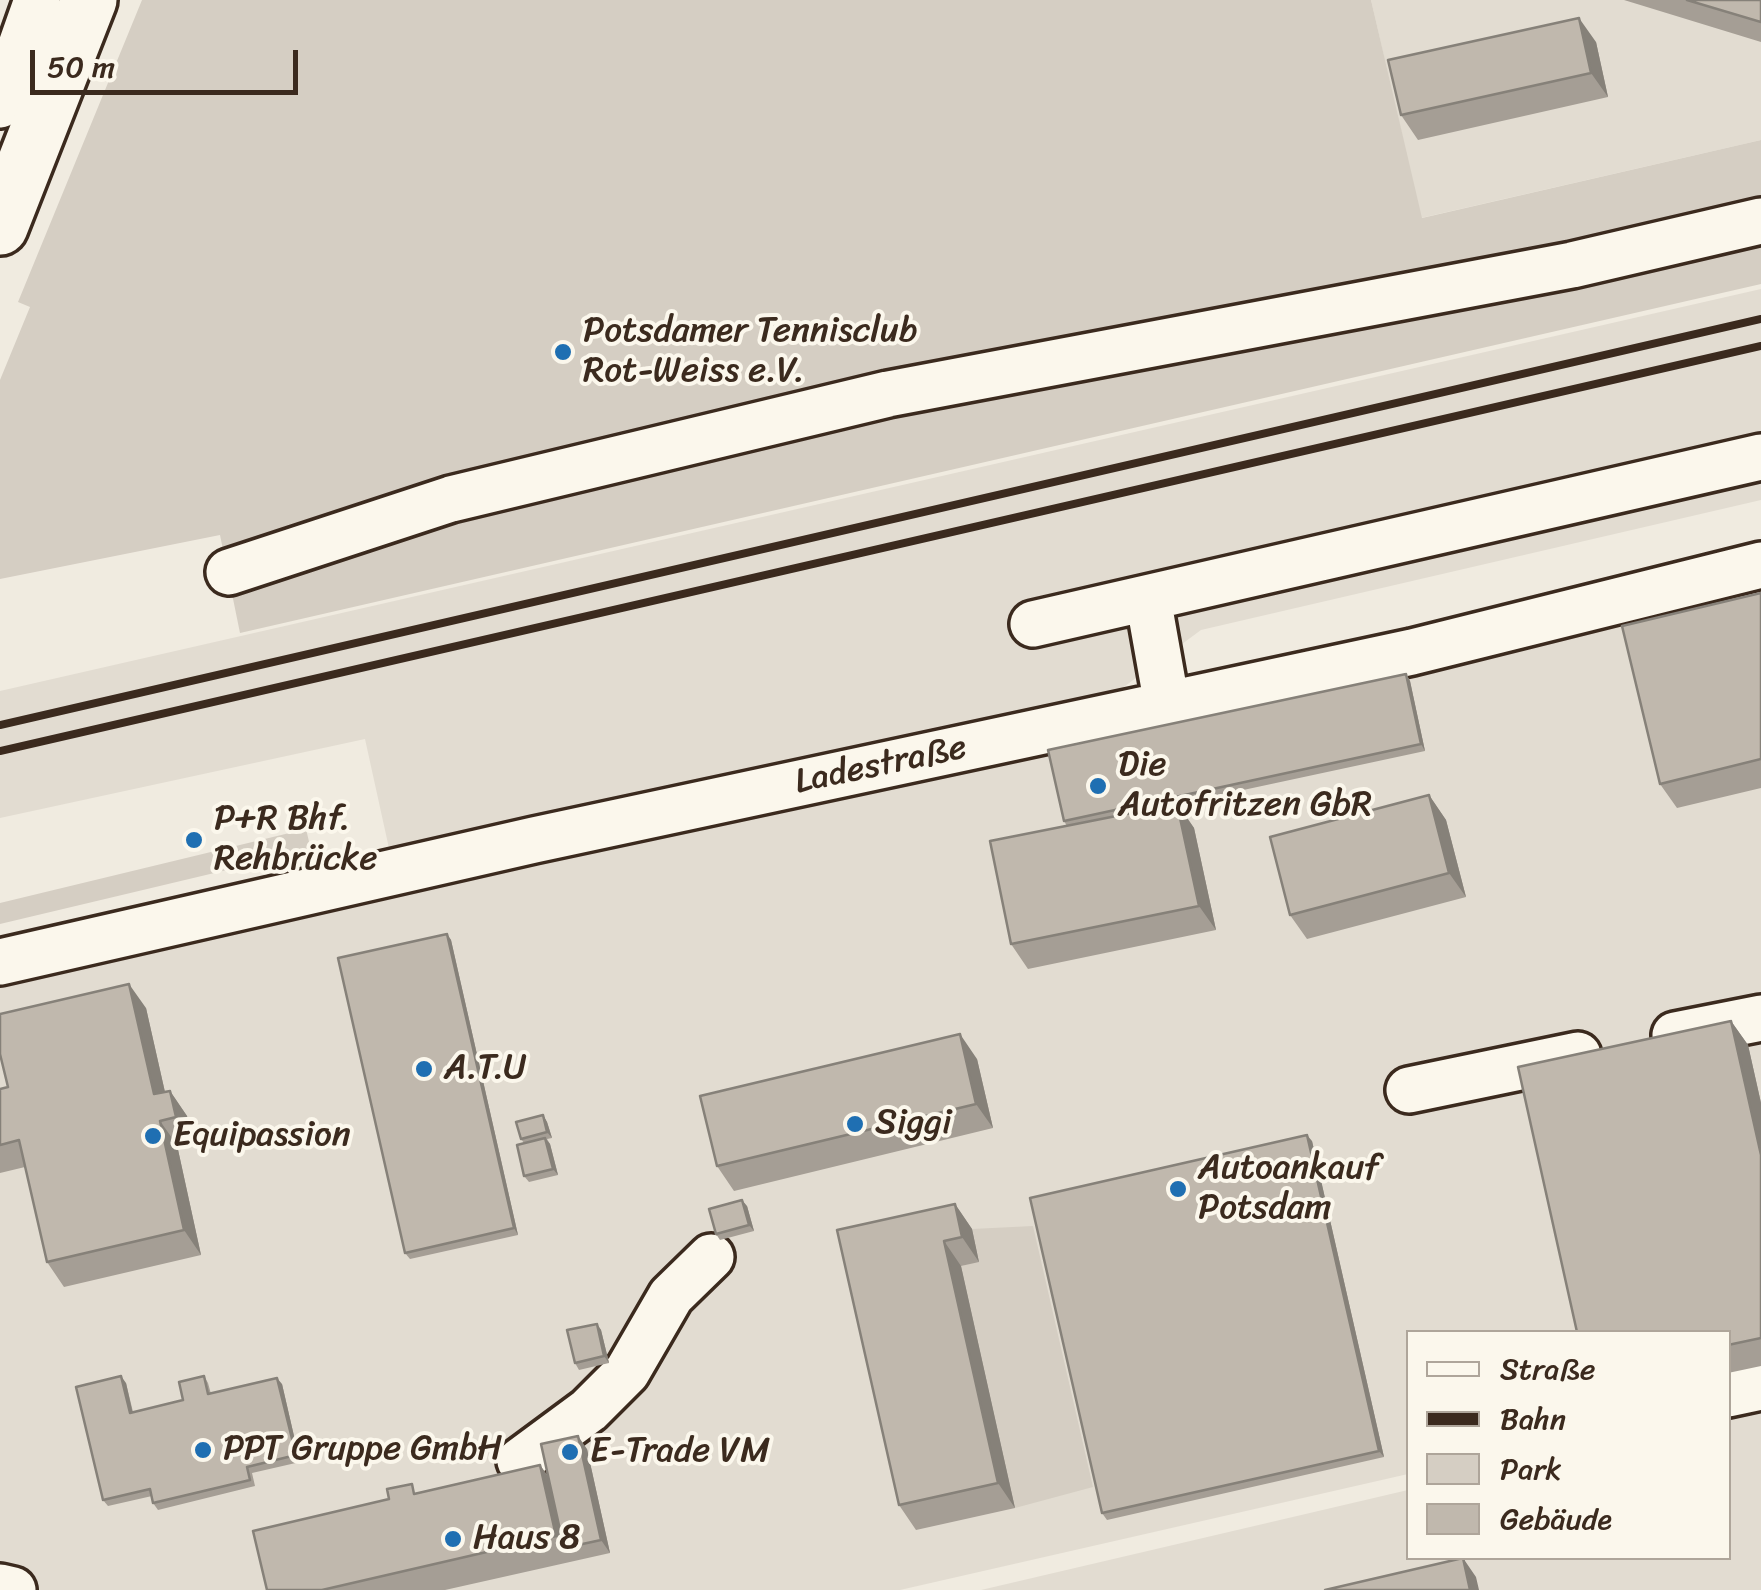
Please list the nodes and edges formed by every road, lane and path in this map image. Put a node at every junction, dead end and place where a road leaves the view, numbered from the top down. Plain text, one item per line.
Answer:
1 (37, 0) edge
2 (90, 0) edge
3 (0, 105) edge
4 (1761, 221) edge
5 (0, 227) edge
6 (1761, 457) edge
7 (1761, 564) edge
8 (229, 572) dead end
9 (1148, 598) junction
10 (1032, 624) dead end
11 (1167, 704) junction
12 (0, 962) edge
13 (1761, 1018) edge
14 (1408, 1090) dead end
15 (711, 1257) dead end
16 (1761, 1387) edge
17 (1731, 1393) edge
18 (520, 1461) dead end
19 (0, 1587) edge
20 (13, 1590) edge

1 - 3 street
2 - 5 main road
4 - 8 street
6 - 9 street
7 - 11 street, Ladestraße
9 - 10 street
9 - 11 street
11 - 12 street, Ladestraße
13 - 14 street
15 - 18 street
16 - 17 street
19 - 20 street

